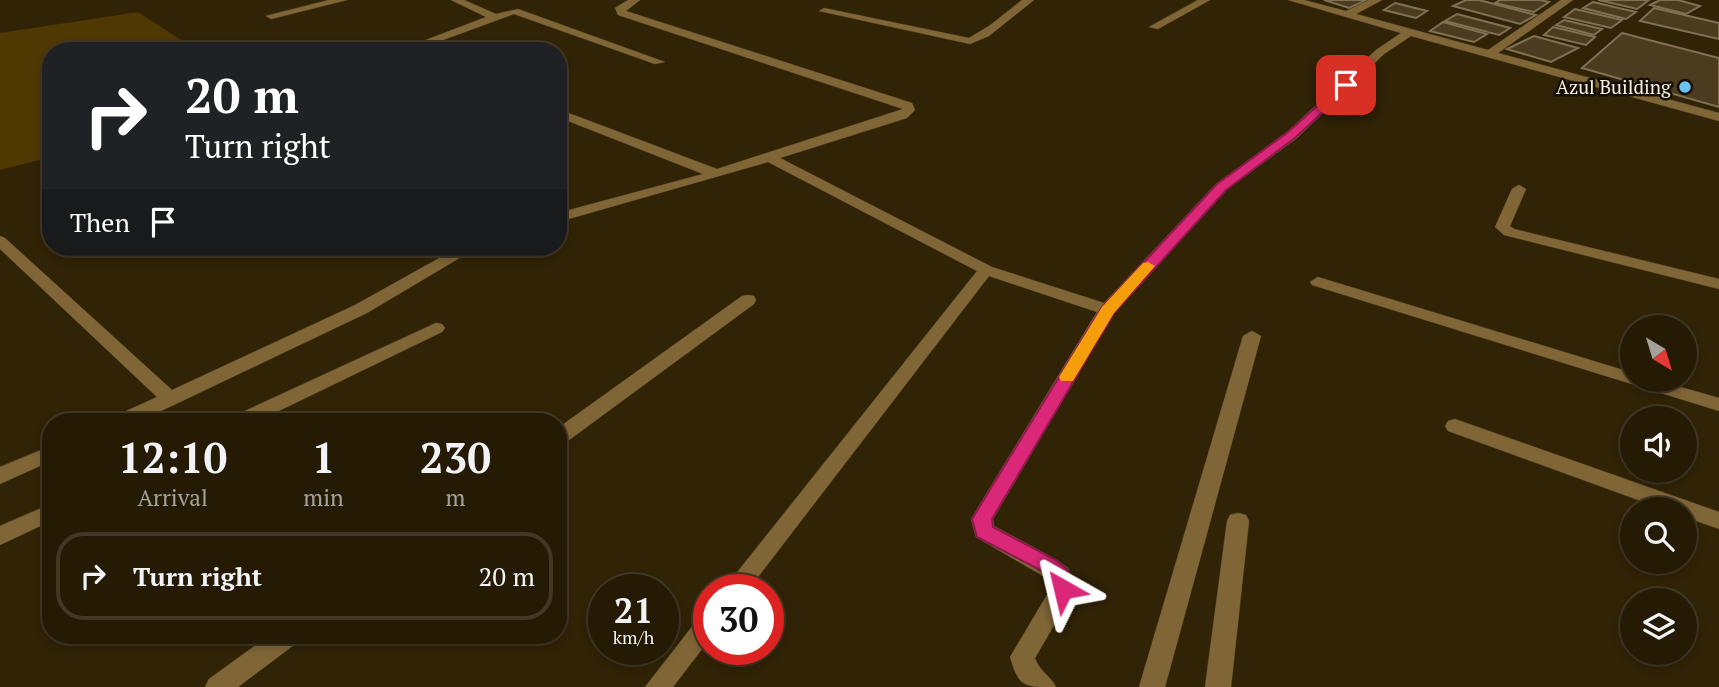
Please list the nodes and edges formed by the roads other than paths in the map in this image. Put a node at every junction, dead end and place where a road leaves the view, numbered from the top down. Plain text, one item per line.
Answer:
1 (342, 0) edge
2 (456, 0) edge
3 (635, 0) edge
4 (1029, 0) edge
5 (1205, 0) edge
6 (1293, 0) edge
7 (1377, 0) edge
8 (1569, 0) edge
9 (824, 11) dead end
10 (1347, 15) junction
11 (271, 16) dead end
12 (494, 17) junction
13 (1154, 27) dead end
14 (1409, 32) junction
15 (426, 42) edge
16 (1489, 54) junction
17 (659, 62) dead end
18 (567, 116) edge
19 (1719, 117) edge
20 (766, 156) junction
21 (717, 174) junction
22 (1519, 189) dead end
23 (567, 216) edge
24 (0, 241) edge
25 (454, 256) edge
26 (986, 270) junction
27 (1318, 282) dead end
28 (1719, 284) edge
29 (748, 300) dead end
30 (1107, 310) junction
31 (436, 328) dead end
32 (1252, 336) dead end
33 (1620, 374) edge
34 (1677, 392) edge
35 (172, 398) junction
36 (1719, 405) edge
37 (140, 413) edge
38 (258, 413) edge
39 (1455, 426) dead end
40 (567, 431) edge
41 (42, 457) edge
42 (0, 476) edge
43 (42, 516) edge
44 (1237, 521) dead end
45 (1719, 521) edge
46 (0, 537) edge
47 (747, 574) edge
48 (693, 642) edge
49 (277, 644) edge
50 (218, 687) edge
51 (658, 687) edge
52 (1043, 687) edge
53 (1152, 687) edge
54 (1217, 687) edge

1 - 11 street
2 - 12 street
3 - 20 street
4 - 9 street
5 - 13 street
6 - 10 street
7 - 10 street
8 - 16 street
10 - 14 street
12 - 15 street
12 - 17 street
14 - 16 street
14 - 30 street
16 - 19 street
18 - 21 street
20 - 21 street
20 - 26 street
21 - 23 street
22 - 28 street
24 - 35 street
25 - 35 street
26 - 30 street
26 - 47 street
27 - 33 street
29 - 40 street
30 - 52 street
31 - 38 street
32 - 53 street
34 - 36 street
35 - 37 street
39 - 45 street
41 - 42 street
43 - 46 street
44 - 54 street
48 - 51 street
49 - 50 street

